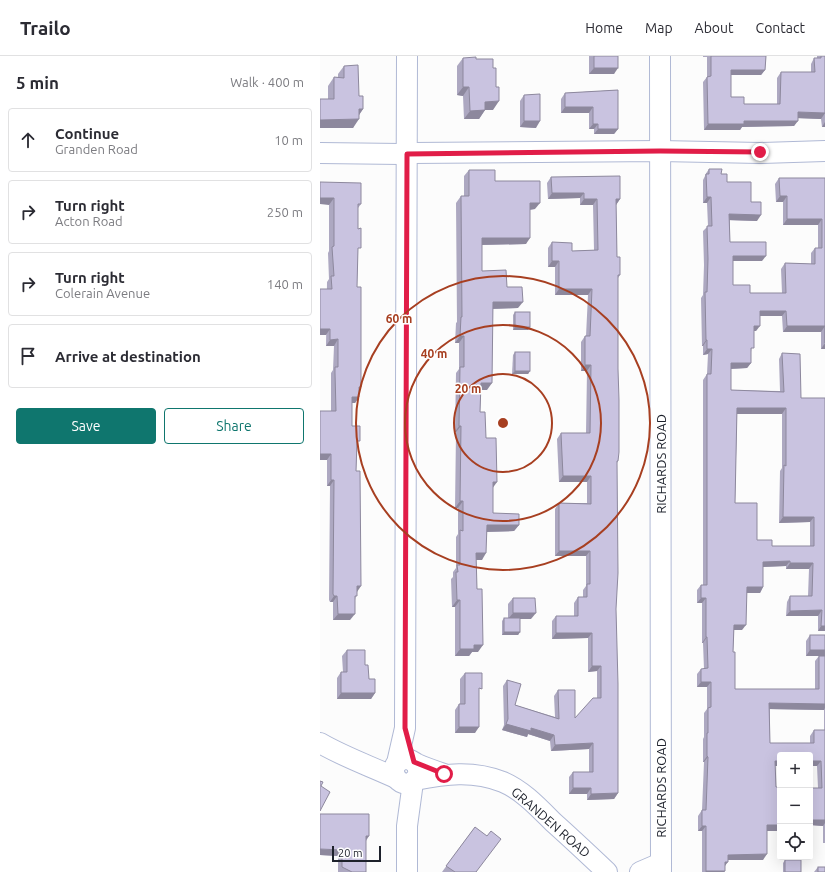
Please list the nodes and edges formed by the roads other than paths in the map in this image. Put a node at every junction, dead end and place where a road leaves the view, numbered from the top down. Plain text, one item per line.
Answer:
1 (407, 56) edge
2 (660, 56) edge
3 (660, 151) junction
4 (825, 151) edge
5 (320, 153) edge
6 (407, 154) junction
7 (320, 743) edge
8 (406, 772) junction
9 (662, 867) edge
10 (407, 872) edge
11 (606, 872) edge
12 (640, 872) edge

1 - 6 street
2 - 3 street, RICHARDS ROAD
3 - 4 street
3 - 6 street
3 - 9 street, RICHARDS ROAD
5 - 6 street
6 - 8 street
7 - 8 street, GRANDEN ROAD
8 - 10 street
8 - 11 street, GRANDEN ROAD
9 - 12 street

